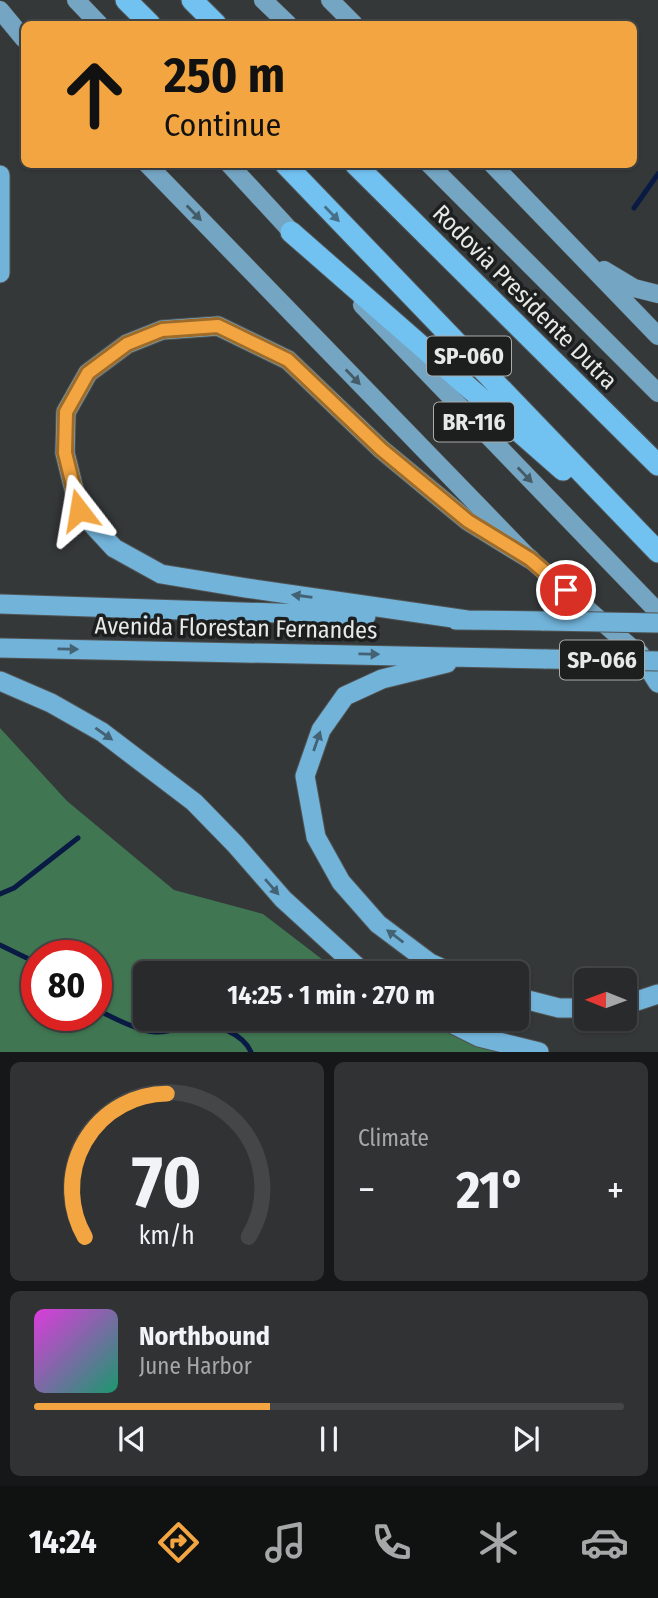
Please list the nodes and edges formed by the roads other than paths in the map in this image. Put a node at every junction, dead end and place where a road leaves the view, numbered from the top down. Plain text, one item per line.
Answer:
1 (76, 0) edge
2 (126, 0) edge
3 (192, 0) edge
4 (263, 0) edge
5 (330, 0) edge
6 (0, 10) edge
7 (96, 21) edge
8 (147, 21) edge
9 (213, 21) edge
10 (285, 21) edge
11 (351, 21) edge
12 (21, 35) edge
13 (151, 168) edge
14 (233, 168) edge
15 (289, 168) edge
16 (359, 168) edge
17 (433, 168) edge
18 (496, 168) edge
19 (0, 175) edge
20 (291, 232) junction
21 (580, 255) junction
22 (0, 273) edge
23 (658, 294) edge
24 (658, 336) edge
25 (658, 393) edge
26 (658, 466) edge
27 (656, 550) edge
28 (530, 559) junction
29 (0, 604) edge
30 (658, 612) edge
31 (467, 620) junction
32 (658, 623) edge
33 (0, 648) edge
34 (639, 653) junction
35 (472, 657) junction
36 (658, 661) edge
37 (658, 673) edge
38 (0, 681) edge
39 (658, 683) edge
40 (351, 961) edge
41 (427, 961) edge
42 (658, 995) edge
43 (529, 1000) edge
44 (637, 1001) edge
45 (574, 1008) edge
46 (466, 1031) edge
47 (539, 1052) edge

1 - 7 main road
2 - 8 highway
3 - 9 highway
4 - 10 main road
5 - 11 main road
6 - 12 main road
13 -> 28 main road
14 - 20 main road, BR-116
15 -> 27 highway, SP-060
16 - 26 highway, Rodovia Presidente Dutra / SP-060
17 - 25 main road, Rodovia Presidente Dutra
18 - 21 main road
19 - 22 highway
20 - 27 highway
20 -> 30 main road, BR-116
21 - 23 main road
21 - 24 main road
31 -> 28 highway
28 - 34 main road
29 - 31 highway, Avenida Florestan Fernandes
31 - 32 highway, SP-066, bridge
33 -> 35 highway, Avenida Florestan Fernandes
34 - 37 main road
34 - 39 highway
35 - 36 highway, SP-066, bridge
41 -> 35 highway
38 -> 40 highway
42 - 44 highway
43 - 45 highway
46 - 47 highway

